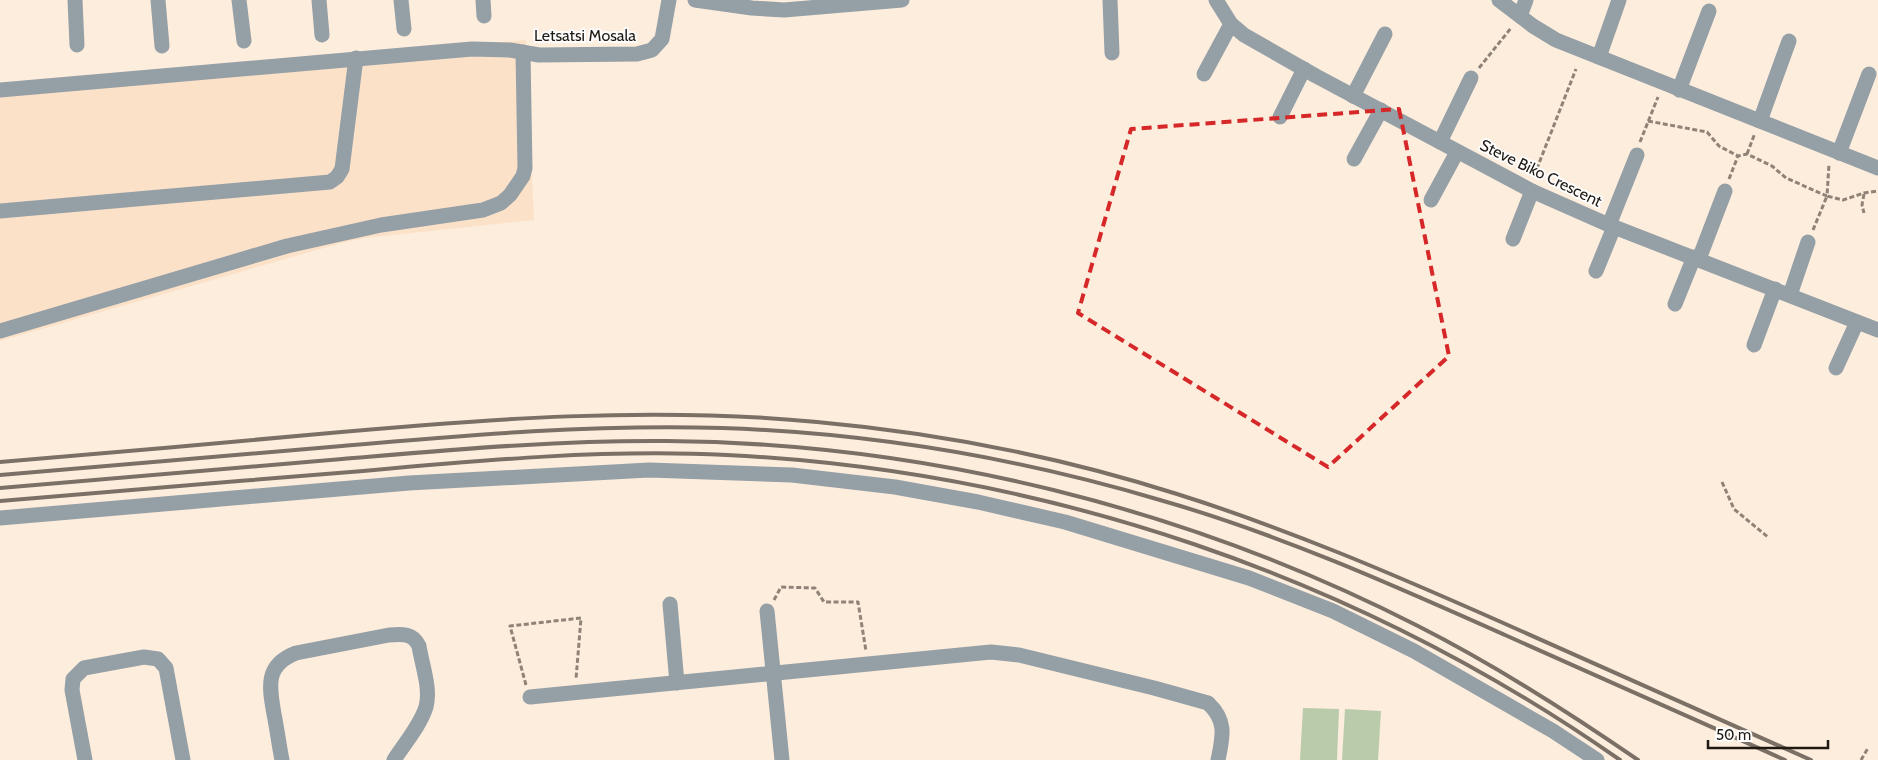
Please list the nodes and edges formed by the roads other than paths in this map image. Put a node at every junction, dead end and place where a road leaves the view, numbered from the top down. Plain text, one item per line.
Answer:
1 (75, 0) edge
2 (158, 0) edge
3 (239, 0) edge
4 (319, 0) edge
5 (401, 0) edge
6 (483, 0) edge
7 (669, 0) edge
8 (695, 0) edge
9 (902, 0) edge
10 (1110, 0) edge
11 (1216, 0) edge
12 (1499, 0) edge
13 (1526, 0) edge
14 (1619, 0) edge
15 (1709, 11) dead end
16 (484, 16) dead end
17 (1520, 16) junction
18 (1231, 24) junction
19 (404, 29) dead end
20 (1385, 34) dead end
21 (322, 35) dead end
22 (244, 41) dead end
23 (1789, 41) dead end
24 (77, 45) dead end
25 (162, 46) dead end
26 (524, 52) junction
27 (1112, 53) dead end
28 (1599, 57) junction
29 (356, 58) junction
30 (1304, 69) junction
31 (1204, 74) dead end
32 (1869, 74) dead end
33 (1471, 78) road end
34 (0, 90) edge
35 (1680, 90) junction
36 (1354, 96) junction
37 (1381, 110) junction
38 (1280, 116) dead end
39 (1760, 121) junction
40 (1440, 142) junction
41 (1457, 152) junction
42 (1839, 153) junction
43 (1637, 155) road end
44 (1354, 159) dead end
45 (1878, 168) edge
46 (1532, 191) junction
47 (1725, 191) road end
48 (1431, 200) dead end
49 (0, 211) edge
50 (1612, 226) junction
51 (1513, 239) dead end
52 (1808, 242) road end
53 (1697, 258) junction
54 (1596, 271) dead end
55 (1775, 290) junction
56 (1790, 295) junction
57 (1675, 304) dead end
58 (1857, 322) junction
59 (1878, 330) edge
60 (0, 331) edge
61 (1754, 346) dead end
62 (1836, 368) dead end
63 (0, 518) edge
64 (670, 604) dead end
65 (767, 611) road end
66 (773, 674) junction
67 (677, 683) junction
68 (530, 698) road end
69 (85, 760) edge
70 (184, 760) edge
71 (282, 760) edge
72 (394, 760) edge
73 (782, 760) edge
74 (1218, 760) edge
75 (1597, 760) edge

1 - 24 street
2 - 25 street
3 - 22 street
4 - 21 street
5 - 19 street
6 - 16 street
7 - 26 street, Letsatsi Mosala
8 - 9 street
10 - 27 street
11 - 18 street, Steve Biko Crescent
12 - 17 street
13 - 17 street
14 - 28 street
15 - 35 street
17 - 28 street
18 - 30 street, Steve Biko Crescent
18 - 31 street
20 - 36 street
23 - 39 street
26 - 29 street, Letsatsi Mosala
26 - 60 street
28 - 35 street
29 - 34 street, Letsatsi Mosala
29 - 49 street
30 - 36 street, Steve Biko Crescent
30 - 38 street
32 - 42 street
33 - 40 street
35 - 39 street
36 - 37 street, Steve Biko Crescent
37 - 40 street, Steve Biko Crescent
37 - 44 street
39 - 42 street
40 - 41 street, Steve Biko Crescent
41 - 46 street, Steve Biko Crescent
41 - 48 street
42 - 45 street
43 - 50 street
46 - 50 street, Steve Biko Crescent
46 - 51 street
47 - 53 street
50 - 53 street, Steve Biko Crescent
50 - 54 street
52 - 56 street
53 - 55 street, Steve Biko Crescent
53 - 57 street
55 - 56 street, Steve Biko Crescent
55 - 61 street
56 - 58 street, Steve Biko Crescent
58 - 59 street, Steve Biko Crescent
58 - 62 street
63 - 75 street
64 - 67 street
65 - 66 street
66 - 67 street
66 - 73 street
66 - 74 street
67 - 68 street
69 - 70 street
71 - 72 street

